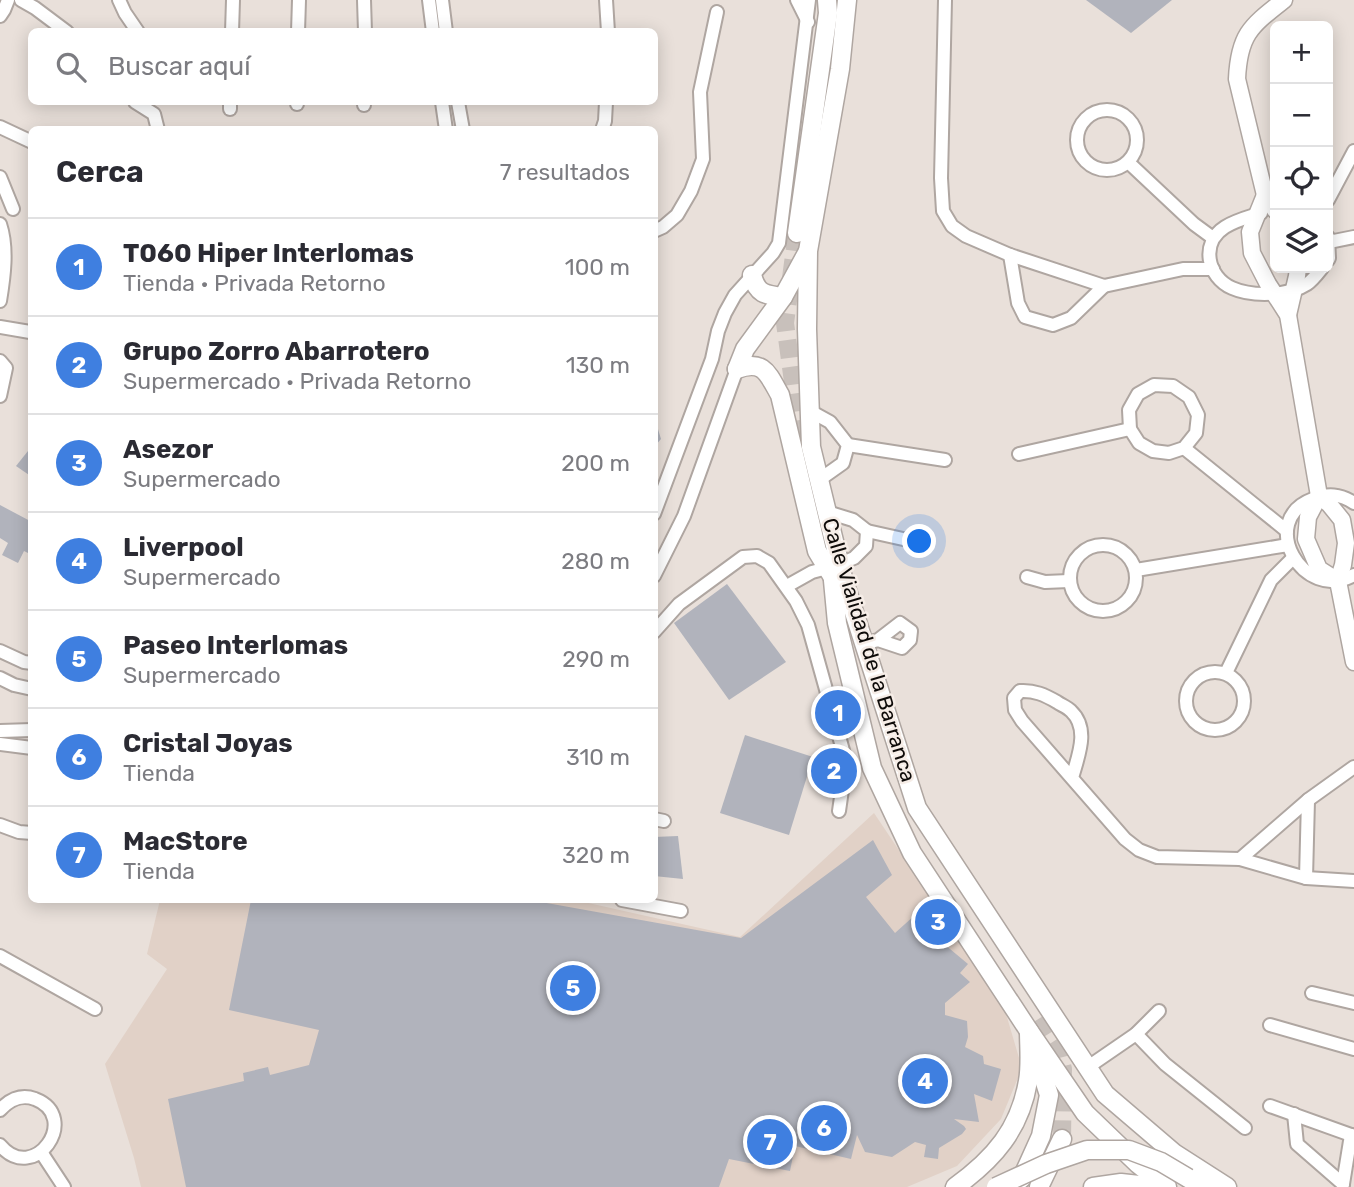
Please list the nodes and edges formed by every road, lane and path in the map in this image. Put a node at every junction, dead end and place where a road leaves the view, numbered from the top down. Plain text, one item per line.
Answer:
1 (8, 0) edge
2 (21, 0) edge
3 (119, 0) edge
4 (233, 0) edge
5 (299, 0) edge
6 (364, 0) edge
7 (429, 0) edge
8 (442, 0) edge
9 (606, 0) edge
10 (797, 0) edge
11 (809, 0) edge
12 (827, 0) edge
13 (847, 0) edge
14 (945, 0) edge
15 (1284, 0) edge
16 (717, 12) dead end
17 (0, 16) edge
18 (808, 22) junction
19 (65, 28) edge
20 (135, 28) edge
21 (232, 28) edge
22 (298, 28) edge
23 (365, 28) edge
24 (432, 28) edge
25 (446, 28) edge
26 (608, 28) edge
27 (140, 105) edge
28 (442, 105) edge
29 (459, 105) edge
30 (606, 105) edge
31 (157, 126) edge
32 (445, 126) edge
33 (462, 126) edge
34 (603, 126) edge
35 (0, 127) edge
36 (28, 140) edge
37 (1354, 150) edge
38 (1128, 162) junction
39 (0, 177) edge
40 (1333, 190) edge
41 (1265, 195) junction
42 (13, 209) dead end
43 (1274, 210) edge
44 (1270, 212) edge
45 (1257, 215) junction
46 (0, 224) edge
47 (658, 229) edge
48 (797, 233) tunnel mouth
49 (1354, 237) edge
50 (1213, 238) junction
51 (1333, 239) edge
52 (808, 251) junction
53 (1010, 255) junction
54 (1213, 269) junction
55 (1297, 273) edge
56 (1317, 273) edge
57 (752, 275) junction
58 (1104, 286) junction
59 (1294, 290) junction
60 (1274, 294) junction
61 (783, 297) junction
62 (0, 301) edge
63 (1288, 315) junction
64 (0, 327) edge
65 (28, 332) edge
66 (0, 361) edge
67 (737, 369) junction
68 (0, 396) edge
69 (810, 411) junction
70 (1130, 429) junction
71 (848, 445) junction
72 (1184, 448) junction
73 (1019, 454) dead end
74 (946, 460) dead end
75 (819, 480) junction
76 (1319, 496) junction
77 (658, 503) edge
78 (1354, 503) edge
79 (824, 519) junction
80 (867, 531) junction
81 (1287, 531) junction
82 (921, 542) dead end
83 (1288, 545) junction
84 (1293, 558) junction
85 (658, 568) edge
86 (834, 570) junction
87 (1136, 570) junction
88 (1354, 575) edge
89 (1027, 577) dead end
90 (1069, 581) junction
91 (1338, 581) junction
92 (787, 586) junction
93 (658, 628) edge
94 (871, 642) junction
95 (0, 651) edge
96 (28, 662) edge
97 (1354, 662) edge
98 (1226, 673) junction
99 (0, 678) edge
100 (28, 688) edge
101 (0, 730) edge
102 (28, 730) edge
103 (0, 744) edge
104 (28, 748) edge
105 (1354, 767) edge
106 (1072, 778) junction
107 (1308, 800) junction
108 (839, 811) dead end
109 (926, 823) junction
110 (0, 825) edge
111 (28, 832) edge
112 (1240, 859) junction
113 (1306, 878) junction
114 (1354, 881) edge
115 (638, 903) edge
116 (681, 911) dead end
117 (0, 956) edge
118 (1312, 993) dead end
119 (1354, 1003) edge
120 (95, 1009) dead end
121 (1159, 1011) dead end
122 (1034, 1024) junction
123 (1270, 1026) dead end
124 (1136, 1034) junction
125 (1354, 1049) edge
126 (1088, 1067) junction
127 (2, 1101) edge
128 (1270, 1106) dead end
129 (1123, 1109) junction
130 (1294, 1114) junction
131 (1245, 1128) dead end
132 (1102, 1131) junction
133 (1352, 1135) edge
134 (1062, 1139) tunnel mouth
135 (0, 1145) edge
136 (41, 1152) junction
137 (1196, 1183) edge
138 (64, 1187) edge
139 (955, 1187) edge
140 (996, 1187) edge
141 (1012, 1187) edge
142 (1039, 1187) edge
143 (1093, 1187) edge
144 (1157, 1187) edge
145 (1167, 1187) edge
146 (1227, 1187) edge

1 - 17 street
2 - 19 street
3 - 20 street
4 - 21 street
5 - 22 street
6 - 23 street
7 - 24 street
8 - 25 street
9 - 26 street
10 - 18 street
11 - 18 street
12 - 48 main road
13 - 52 main road, Calle Vialidad de la Barranca
14 - 53 street
15 - 41 street
16 - 47 street
18 - 57 street
27 - 31 street
28 - 32 street
29 - 33 street
30 - 34 street
35 - 36 street
37 - 40 street
38 - 38 street
38 - 50 street
39 - 42 street
41 - 43 street
41 - 45 street
44 - 45 street
45 - 50 street
45 - 60 street
46 - 62 street
49 - 51 street
50 - 54 street
52 - 61 main road
52 - 69 main road, Calle Vialidad de la Barranca
53 - 58 street
53 - 58 street
54 - 58 street
54 - 60 street
55 - 59 street
56 - 59 street
57 - 61 main road
57 - 77 street
59 - 60 street
59 - 63 street
60 - 63 street
61 - 67 main road
63 - 76 street
64 - 65 street
66 - 68 street
67 - 85 street
67 - 86 main road
69 - 71 street
69 - 75 main road, Calle Vialidad de la Barranca
70 - 72 street
70 - 72 street
70 - 73 street
71 - 74 street
71 - 75 street
72 - 81 street
75 - 79 main road, Calle Vialidad de la Barranca
76 - 78 street
76 - 81 street
76 - 91 street
76 - 91 street
79 - 80 street
79 - 86 main road, Calle Vialidad de la Barranca
80 - 82 street
80 - 86 street
81 - 83 street
83 - 84 street
83 - 87 street
84 - 91 street
84 - 98 street
86 - 92 street
86 - 94 main road, Calle Vialidad de la Barranca
86 - 122 main road, Calle Vialidad de la Barranca
87 - 90 street
87 - 90 street
88 - 91 street
89 - 90 street
91 - 97 street
92 - 93 street
92 - 108 street
94 - 94 street
94 - 109 main road, Calle Vialidad de la Barranca
95 - 96 street
98 - 98 street
99 - 100 street
101 - 102 street
103 - 104 street
105 - 107 street
106 - 106 street
106 - 112 street
107 - 112 street
107 - 113 street
109 - 122 main road
109 - 126 main road, Calle Vialidad de la Barranca
110 - 111 street
112 - 113 street
113 - 114 street
115 - 116 street
117 - 120 street
118 - 119 street
121 - 124 street
122 - 132 main road, Calle Vialidad de la Barranca
122 - 139 main road
122 - 141 main road
123 - 125 street
124 - 126 street
124 - 131 street
126 - 129 main road, Calle Vialidad de la Barranca
127 - 136 street
128 - 130 street
129 - 132 main road
129 - 146 main road, Calle Vialidad de la Barranca
130 - 133 street
130 - 133 street
132 - 145 main road, Calle Vialidad de la Barranca
134 - 142 main road
135 - 136 street
136 - 138 street
137 - 140 main road, bridge
143 - 144 main road

